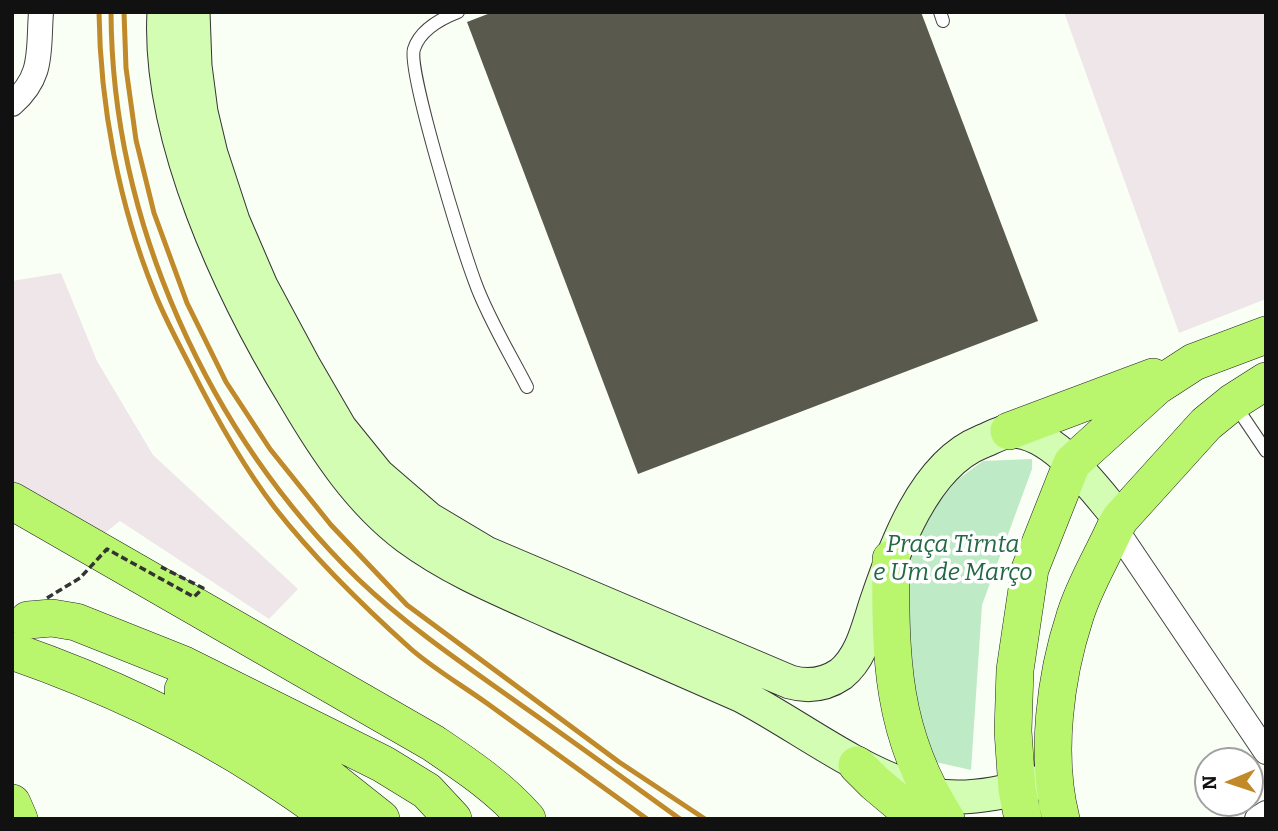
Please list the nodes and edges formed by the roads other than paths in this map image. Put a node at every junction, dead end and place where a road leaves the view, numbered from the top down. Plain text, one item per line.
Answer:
1 (41, 12) edge
2 (164, 12) edge
3 (193, 12) edge
4 (458, 12) edge
5 (12, 104) edge
6 (1266, 335) edge
7 (1194, 362) junction
8 (1266, 381) edge
9 (527, 387) dead end
10 (1233, 402) junction
11 (1009, 431) junction
12 (1266, 451) edge
13 (1072, 463) junction
14 (12, 502) edge
15 (1118, 523) junction
16 (891, 559) junction
17 (24, 628) edge
18 (1266, 752) edge
19 (857, 765) joint
20 (1054, 778) junction
21 (282, 783) junction
22 (1020, 804) edge
23 (931, 811) edge
24 (1266, 813) edge
25 (306, 819) edge
26 (331, 819) edge
27 (381, 819) edge
28 (453, 819) edge
29 (527, 819) edge
30 (1061, 819) edge
31 (1257, 819) edge

1 - 5 street
2 - 19 main road
3 - 16 main road
4 - 9 lane
6 - 7 main road
7 - 11 main road
7 - 13 main road
8 - 10 main road
10 - 12 lane
10 - 15 main road
11 - 13 main road
11 - 16 main road
13 - 15 main road
13 - 22 main road
14 - 29 main road
15 - 18 street
15 - 20 main road
16 - 23 main road
17 - 21 main road
17 - 27 main road
17 - 28 main road
19 - 23 main road
20 - 22 main road
20 - 30 main road
21 - 25 main road
21 - 26 main road
22 - 23 main road
24 - 31 street

